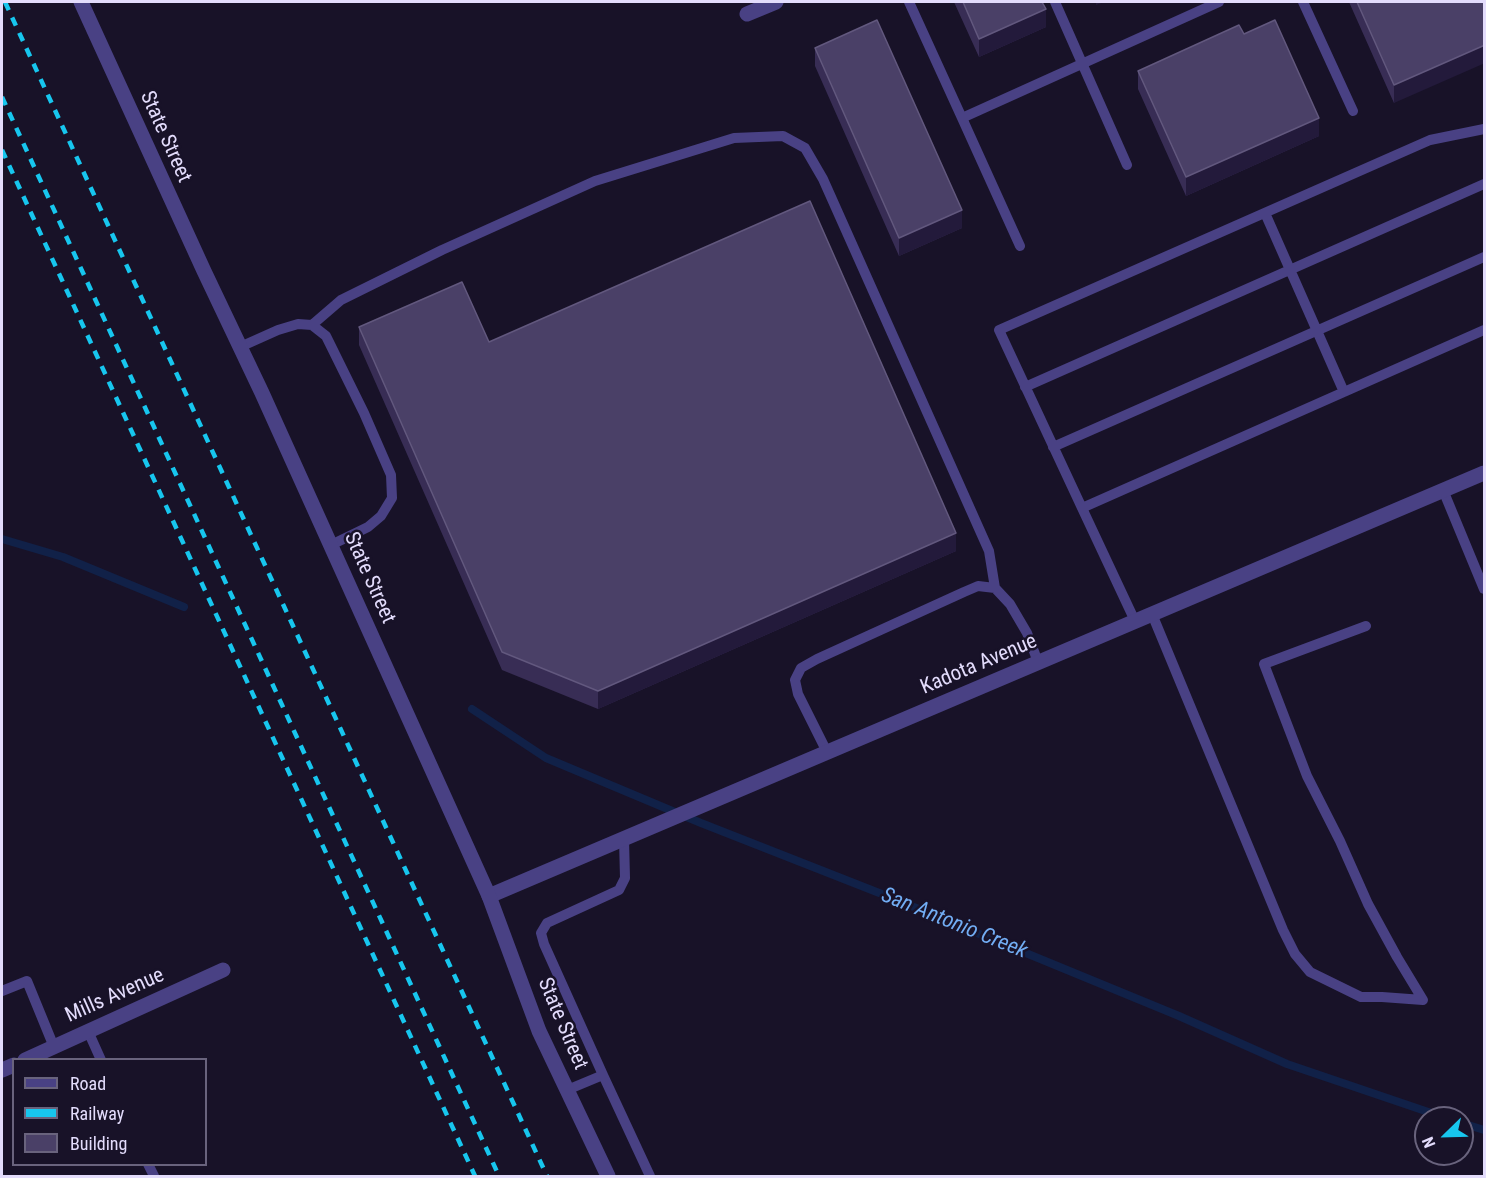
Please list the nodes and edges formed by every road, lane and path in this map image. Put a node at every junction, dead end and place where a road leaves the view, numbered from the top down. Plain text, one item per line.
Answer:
1 (81, 2) edge
2 (776, 2) edge
3 (909, 2) edge
4 (1055, 2) edge
5 (1220, 2) edge
6 (1302, 2) edge
7 (747, 14) dead end
8 (1082, 64) junction
9 (1353, 111) dead end
10 (962, 118) junction
11 (1485, 129) edge
12 (1127, 165) dead end
13 (1485, 184) edge
14 (1265, 213) junction
15 (1020, 246) dead end
16 (1485, 257) edge
17 (1290, 270) junction
18 (312, 325) junction
19 (1317, 330) junction
20 (1485, 330) edge
21 (240, 347) junction
22 (1025, 387) junction
23 (1344, 392) junction
24 (1053, 447) junction
25 (1485, 472) edge
26 (1443, 490) junction
27 (1082, 508) junction
28 (331, 545) junction
29 (995, 588) junction
30 (1485, 589) edge
31 (1152, 614) junction
32 (1135, 621) junction
33 (1366, 626) dead end
34 (1038, 662) junction
35 (827, 752) junction
36 (624, 839) junction
37 (489, 896) junction
38 (223, 970) dead end
39 (2, 991) edge
40 (88, 1031) junction
41 (54, 1047) junction
42 (27, 1058) edge
43 (101, 1058) edge
44 (603, 1075) junction
45 (567, 1090) junction
46 (608, 1176) edge
47 (650, 1176) edge

1 - 21 street, State Street
2 - 7 street
3 - 10 lane
4 - 8 lane
5 - 8 lane
6 - 9 lane
8 - 10 lane
8 - 12 lane
10 - 15 lane
11 - 14 lane
13 - 17 lane
14 - 17 lane
14 - 22 lane
16 - 19 lane
17 - 19 lane
17 - 22 lane
18 - 21 lane
18 - 28 lane
18 - 29 lane
19 - 23 lane
19 - 24 lane
20 - 23 lane
21 - 28 street, State Street
22 - 24 lane
23 - 27 lane
24 - 27 lane
25 - 26 street, Kadota Avenue
26 - 30 lane
26 - 31 street, Kadota Avenue
27 - 32 lane
28 - 37 street, State Street
29 - 34 lane
29 - 35 lane
31 - 32 street, Kadota Avenue
31 - 33 lane
32 - 34 street, Kadota Avenue
34 - 35 street, Kadota Avenue
35 - 36 street, Kadota Avenue
36 - 37 street, Kadota Avenue
36 - 44 lane
37 - 45 street, State Street
38 - 40 street, Mills Avenue
39 - 41 lane
40 - 41 street, Mills Avenue
40 - 43 lane
41 - 42 street, Mills Avenue
44 - 45 lane
44 - 47 lane
45 - 46 street, State Street

